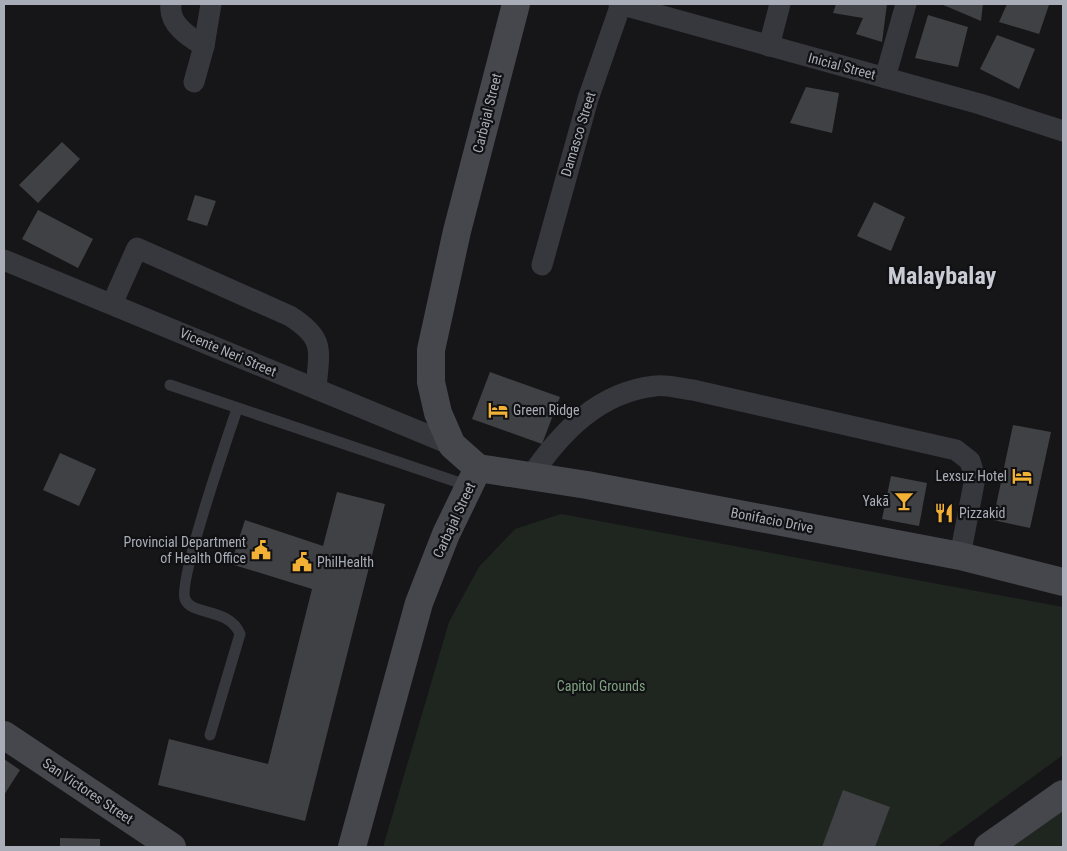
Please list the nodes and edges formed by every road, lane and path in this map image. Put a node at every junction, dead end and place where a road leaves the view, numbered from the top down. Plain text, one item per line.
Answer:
1 (170, 4) edge
2 (211, 4) edge
3 (516, 4) edge
4 (620, 4) edge
5 (780, 4) edge
6 (906, 4) edge
7 (204, 46) junction
8 (769, 46) junction
9 (885, 78) junction
10 (194, 82) dead end
11 (1063, 131) edge
12 (4, 260) edge
13 (542, 265) dead end
14 (112, 304) junction
15 (170, 385) dead end
16 (316, 389) junction
17 (237, 409) junction
18 (452, 445) junction
19 (531, 476) junction
20 (474, 477) junction
21 (960, 556) junction
22 (1063, 582) edge
23 (4, 735) edge
24 (210, 735) dead end
25 (1063, 794) edge
26 (351, 846) edge
27 (172, 847) edge
28 (988, 847) edge

1 - 7 street
2 - 7 street
3 - 18 main road, Carbajal Street
4 - 8 street, Inicial Street
4 - 13 street, Damasco Street
5 - 8 street
6 - 9 street
7 - 10 street
8 - 9 street, Inicial Street
9 - 11 street, Inicial Street
12 - 14 street, Vicente Neri Street
14 - 16 street, Vicente Neri Street
14 - 16 street
15 - 17 lane
16 - 18 street, Vicente Neri Street
17 - 20 lane
17 - 24 lane
18 - 20 main road, Carbajal Street
19 - 20 main road, Bonifacio Drive
19 - 21 main road, Bonifacio Drive
19 - 21 street
20 - 26 main road, Carbajal Street
21 - 22 main road, Bonifacio Drive
23 - 27 main road, San Victores Street
25 - 28 main road

